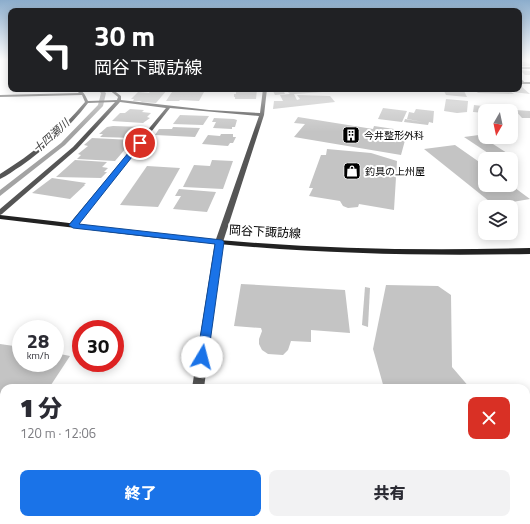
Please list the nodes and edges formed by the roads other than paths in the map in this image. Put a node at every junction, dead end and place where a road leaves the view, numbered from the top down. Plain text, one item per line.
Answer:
1 (114, 92) edge
2 (265, 92) edge
3 (83, 94) joint
4 (0, 96) edge
5 (119, 101) junction
6 (90, 102) junction
7 (169, 107) junction
8 (262, 115) junction
9 (0, 177) edge
10 (0, 213) edge
11 (0, 217) edge
12 (73, 225) junction
13 (219, 242) junction
14 (530, 251) edge
15 (199, 384) edge

1 - 5 street
2 - 8 street
3 - 4 street
3 - 6 street
5 - 6 street
5 - 7 street
5 - 10 street
6 - 9 street
7 - 8 street
7 - 12 street
8 - 13 street
11 - 12 main road, 岡谷下諏訪線
12 - 13 main road, 岡谷下諏訪線
13 - 14 main road, 岡谷下諏訪線
13 - 15 street

